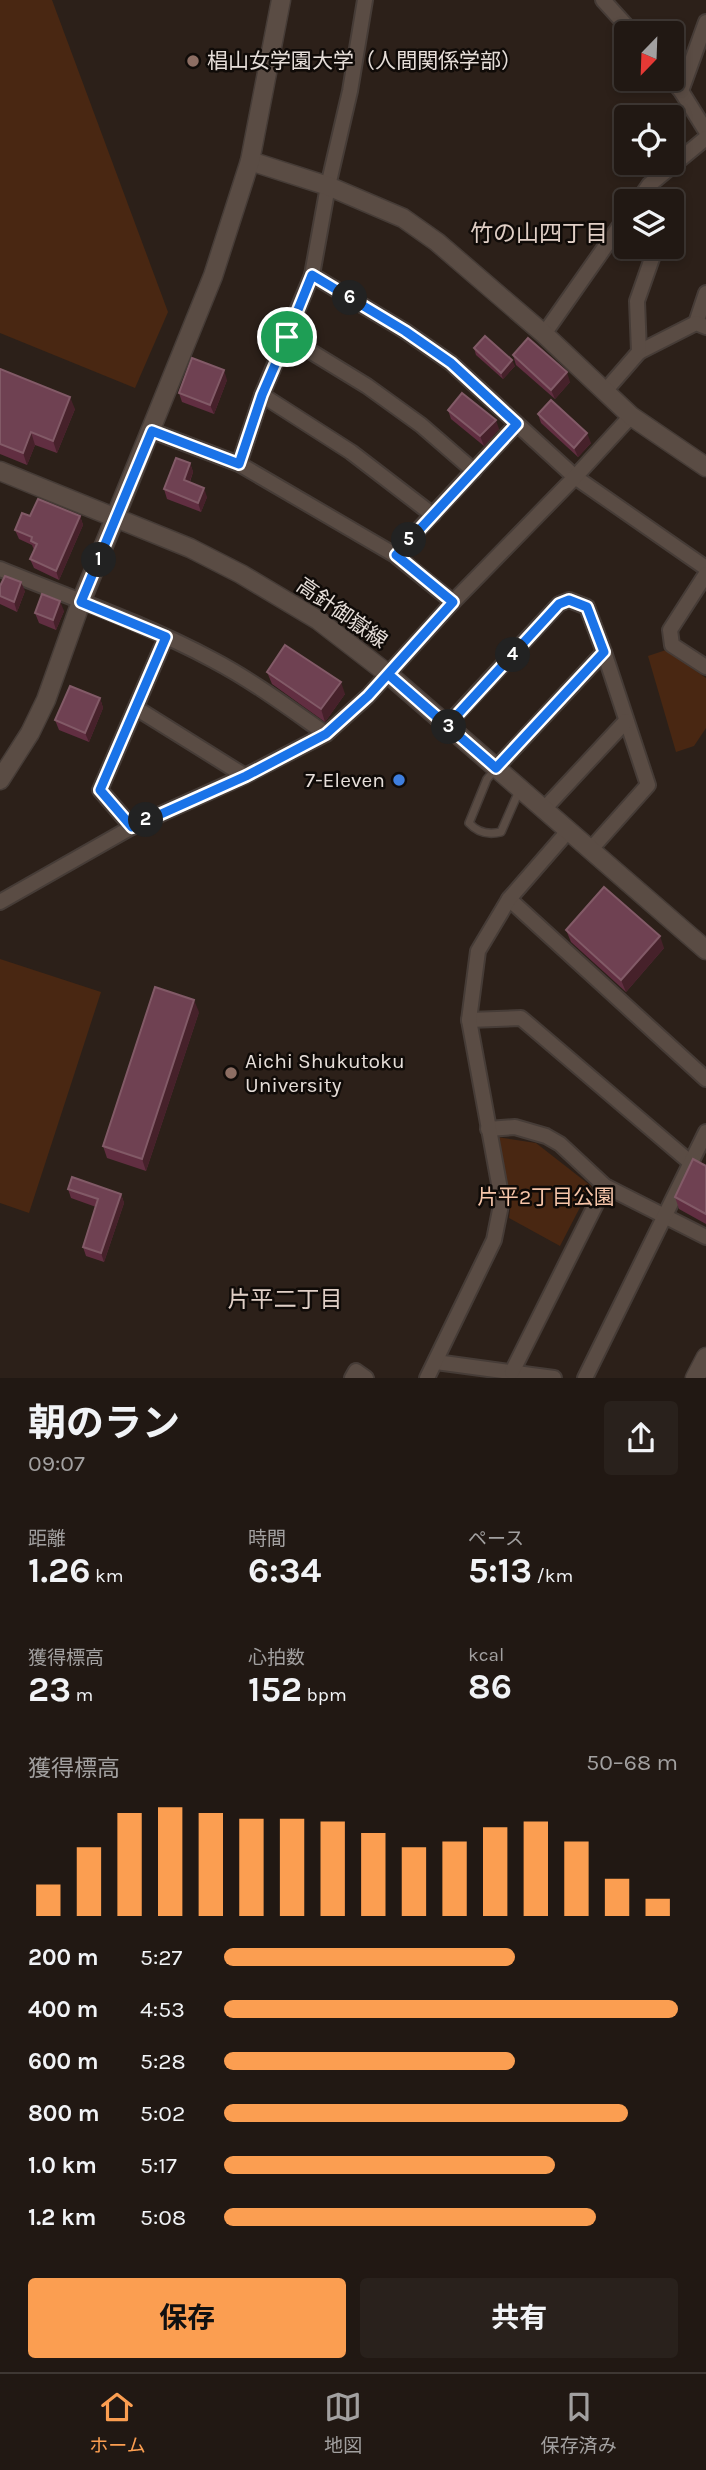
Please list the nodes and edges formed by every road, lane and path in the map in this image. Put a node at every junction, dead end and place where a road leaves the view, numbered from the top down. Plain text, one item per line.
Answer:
1 (281, 0) edge
2 (365, 0) edge
3 (603, 0) edge
4 (622, 21) edge
5 (706, 22) edge
6 (684, 83) edge
7 (681, 91) edge
8 (706, 131) edge
9 (706, 138) edge
10 (250, 161) junction
11 (649, 185) junction
12 (328, 186) junction
13 (646, 189) edge
14 (650, 189) edge
15 (614, 234) edge
16 (652, 259) edge
17 (312, 275) junction
18 (706, 293) edge
19 (701, 325) edge
20 (544, 334) junction
21 (287, 337) junction
22 (639, 352) junction
23 (606, 390) junction
24 (262, 395) junction
25 (631, 416) junction
26 (517, 424) junction
27 (152, 431) junction
28 (239, 464) junction
29 (706, 467) edge
30 (0, 471) edge
31 (474, 471) junction
32 (575, 477) junction
33 (433, 515) junction
34 (116, 520) junction
35 (396, 555) junction
36 (706, 568) edge
37 (1, 572) edge
38 (706, 574) edge
39 (81, 602) junction
40 (453, 602) junction
41 (166, 637) junction
42 (604, 652) junction
43 (706, 667) edge
44 (388, 674) junction
45 (136, 708) junction
46 (626, 721) junction
47 (447, 726) junction
48 (326, 734) junction
49 (496, 768) junction
50 (246, 776) junction
51 (0, 780) edge
52 (521, 788) junction
53 (545, 808) junction
54 (132, 827) junction
55 (569, 830) junction
56 (591, 849) junction
57 (509, 899) junction
58 (0, 902) edge
59 (706, 950) edge
60 (469, 1020) junction
61 (706, 1079) edge
62 (488, 1129) junction
63 (706, 1132) edge
64 (691, 1163) junction
65 (605, 1186) junction
66 (664, 1217) junction
67 (706, 1237) edge
68 (706, 1357) edge
69 (436, 1362) junction
70 (513, 1372) junction
71 (352, 1378) edge
72 (366, 1378) edge
73 (427, 1378) edge
74 (554, 1378) edge
75 (585, 1378) edge
76 (696, 1378) edge

1 - 10 street
2 - 12 street
3 - 4 street
5 - 6 street
7 - 8 street
9 - 11 street
10 - 12 street
10 - 27 street
11 - 13 street
11 - 14 street
12 - 17 street
12 - 20 street
15 - 20 street
16 - 22 street
17 - 21 street
17 - 26 street
18 - 19 street
19 - 22 street
20 - 23 street
21 - 24 street
21 - 31 street
22 - 23 street
23 - 25 street
24 - 28 street
24 - 33 street
25 - 29 street
25 - 32 street
26 - 31 street
26 - 32 street
27 - 28 street
27 - 34 street
28 - 35 street
30 - 34 street, 高針御嶽線
31 - 33 street
32 - 36 street
32 - 40 street
33 - 35 street
34 - 39 street
34 - 44 street, 高針御嶽線
35 - 40 street
37 - 39 street
38 - 43 street
39 - 41 street
39 - 51 street
40 - 44 street
41 - 45 street
41 - 48 street
42 - 46 street
42 - 47 street
42 - 49 street
44 - 47 street, 高針御嶽線
44 - 48 street
45 - 50 street
45 - 54 street
46 - 53 street
46 - 56 street
47 - 49 street, 高針御嶽線
48 - 50 street
49 - 52 street, 高針御嶽線
49 - 52 lane
50 - 54 street
52 - 53 street, 高針御嶽線
53 - 55 street, 高針御嶽線
54 - 58 street
55 - 56 street, 高針御嶽線
55 - 57 street
56 - 59 street, 高針御嶽線
57 - 60 street
57 - 61 street
60 - 62 street
60 - 64 street
62 - 65 street
62 - 69 street
63 - 64 street
64 - 66 street
65 - 66 street
65 - 70 street
66 - 67 street
66 - 75 street
68 - 76 street
69 - 70 street
69 - 73 street
70 - 74 street
71 - 72 street

